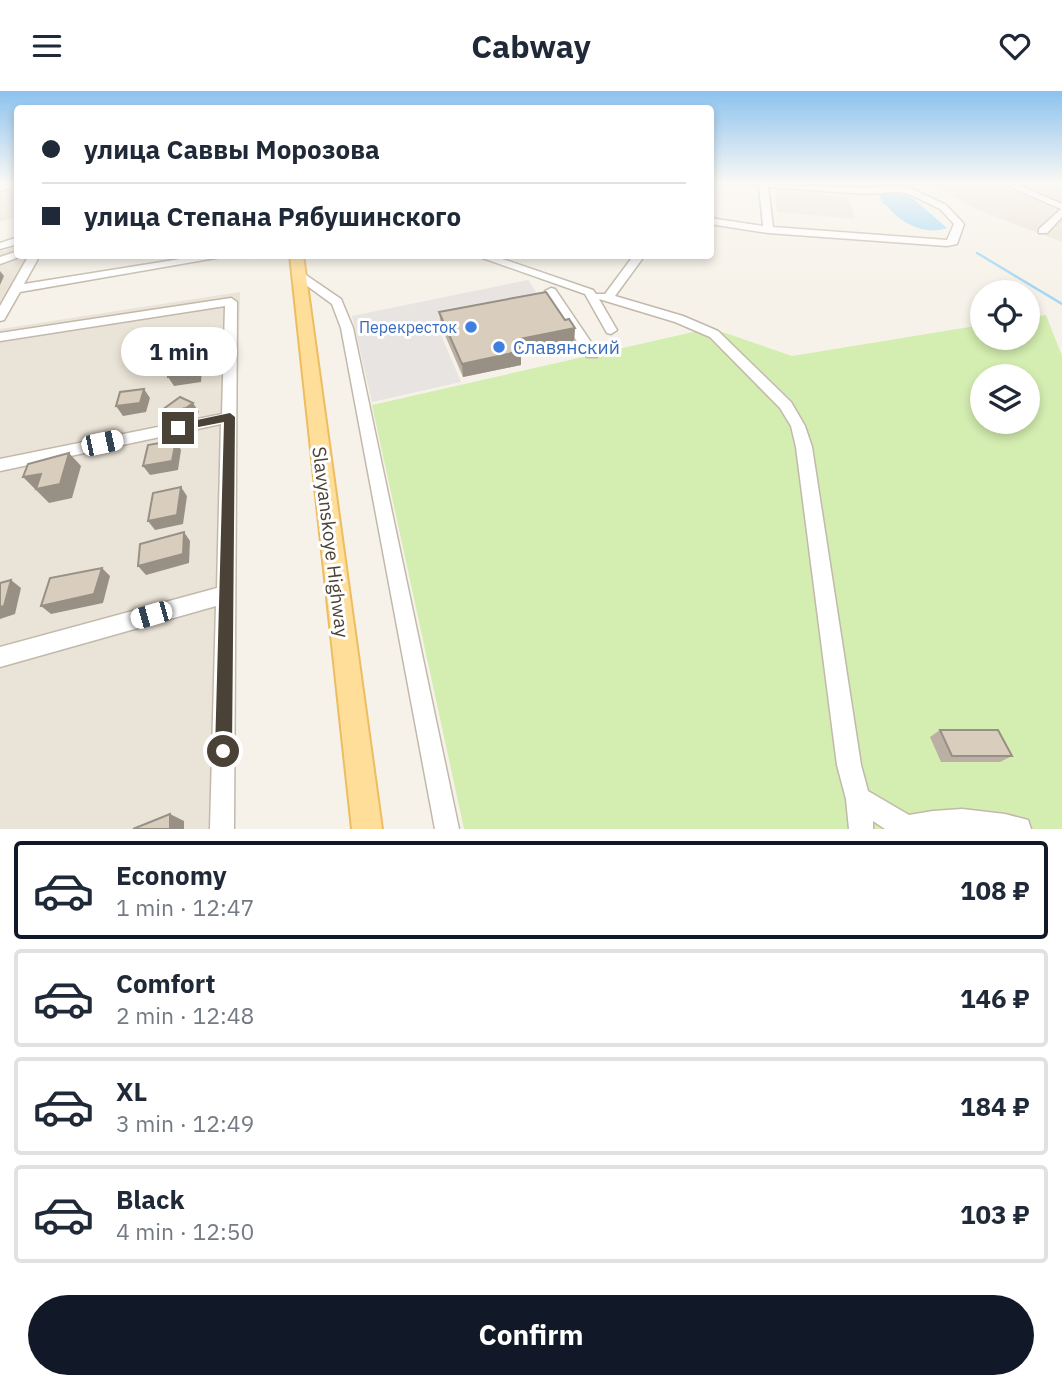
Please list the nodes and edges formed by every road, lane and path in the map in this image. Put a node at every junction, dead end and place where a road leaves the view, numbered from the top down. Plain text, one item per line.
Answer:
1 (767, 217) edge
2 (953, 217) edge
3 (1055, 217) edge
4 (714, 222) edge
5 (768, 230) junction
6 (1043, 231) dead end
7 (33, 259) edge
8 (203, 259) edge
9 (297, 259) edge
10 (491, 259) edge
11 (637, 259) edge
12 (299, 275) junction
13 (16, 289) junction
14 (551, 291) dead end
15 (589, 292) junction
16 (608, 298) junction
17 (0, 317) edge
18 (611, 330) dead end
19 (0, 337) edge
20 (592, 354) dead end
21 (230, 417) junction
22 (0, 465) edge
23 (226, 594) junction
24 (0, 657) edge
25 (858, 799) junction
26 (906, 828) edge
27 (222, 829) edge
28 (367, 829) edge
29 (447, 829) edge
30 (861, 829) edge
31 (1019, 829) edge

1 - 5 street
2 - 5 street
3 - 6 street
4 - 5 street
7 - 13 street
8 - 13 street
9 - 12 main road, Slavyanskoye Highway
10 - 15 street
11 - 16 street
12 - 28 main road, Slavyanskoye Highway
12 - 29 street
13 - 17 street
14 - 20 street
15 - 16 street
15 - 18 street
16 - 25 street
19 - 21 street
21 - 22 street
21 - 23 street
23 - 24 street
23 - 27 street
25 - 26 street
25 - 30 street
26 - 31 street

